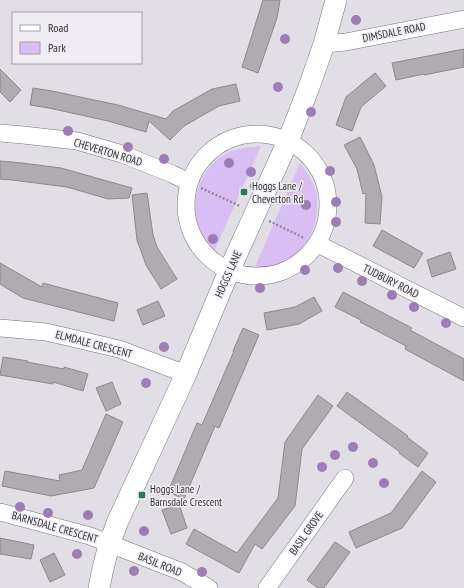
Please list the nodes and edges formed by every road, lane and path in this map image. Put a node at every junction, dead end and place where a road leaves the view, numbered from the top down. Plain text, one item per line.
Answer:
1 (336, 0) edge
2 (464, 19) edge
3 (324, 44) junction
4 (0, 133) edge
5 (288, 141) junction
6 (189, 182) junction
7 (318, 244) junction
8 (229, 272) junction
9 (463, 317) edge
10 (0, 328) edge
11 (186, 374) junction
12 (345, 478) dead end
13 (0, 512) edge
14 (110, 544) junction
15 (99, 588) edge
16 (209, 588) edge
17 (267, 588) edge

1 - 3 street, HOGGS LANE
2 - 3 street, DIMSDALE ROAD
3 - 5 street, HOGGS LANE
4 - 6 street, CHEVERTON ROAD
5 - 6 street
5 - 7 street
5 - 8 street, HOGGS LANE
6 - 8 street
7 - 8 street
7 - 9 street, TUDBURY ROAD
8 - 11 street, HOGGS LANE
10 - 11 street, ELMDALE CRESCENT
11 - 14 street, HOGGS LANE
12 - 17 street, BASIL GROVE
13 - 14 street, BARNSDALE CRESCENT
14 - 15 street, HOGGS LANE
14 - 16 street, BASIL ROAD

